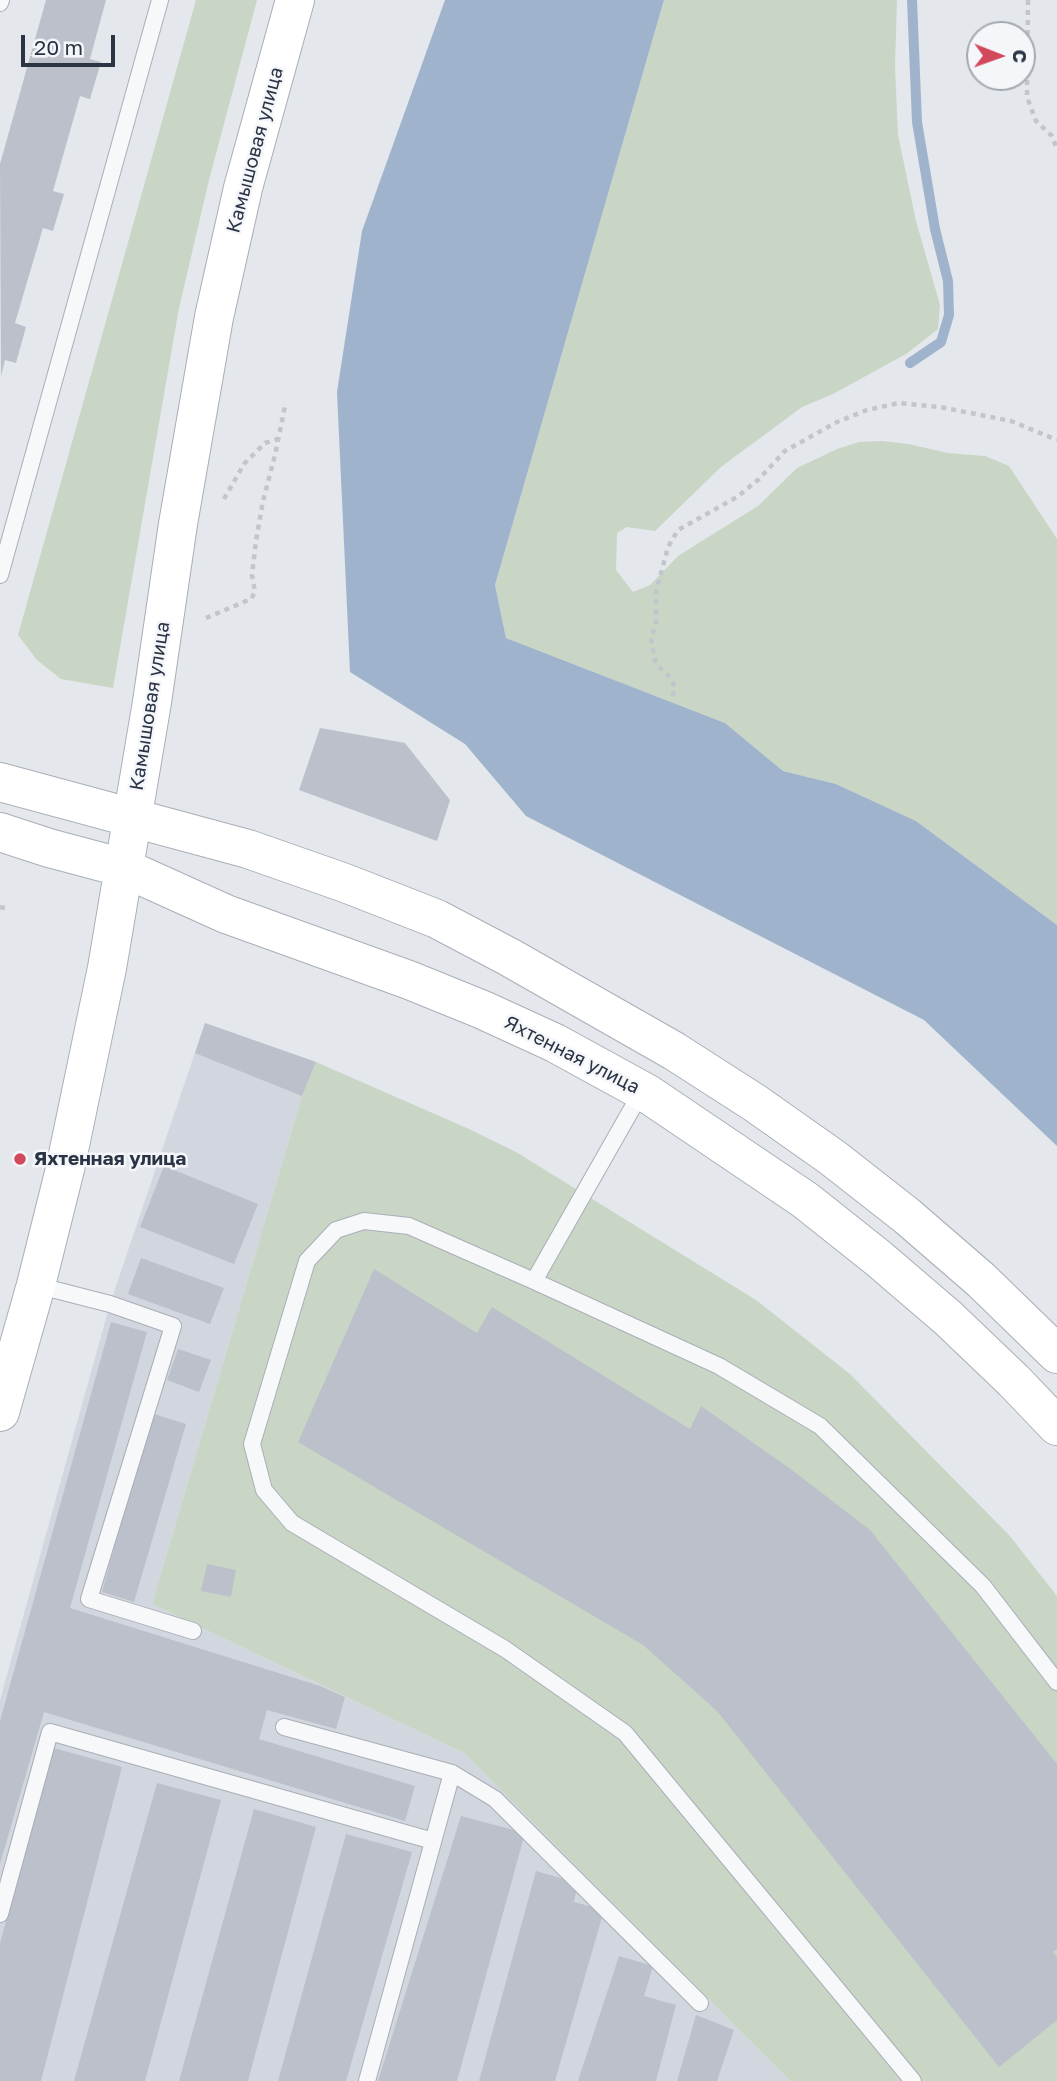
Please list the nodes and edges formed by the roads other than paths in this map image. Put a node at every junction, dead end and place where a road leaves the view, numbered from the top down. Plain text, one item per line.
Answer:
1 (160, 0) edge
2 (295, 0) edge
3 (0, 575) edge
4 (0, 782) edge
5 (133, 818) junction
6 (0, 832) edge
7 (124, 868) junction
8 (642, 1091) junction
9 (534, 1280) junction
10 (36, 1285) junction
11 (1057, 1354) edge
12 (0, 1412) edge
13 (1057, 1426) edge
14 (193, 1631) dead end
15 (1057, 1682) edge
16 (284, 1727) dead end
17 (452, 1773) junction
18 (433, 1841) junction
19 (0, 1914) edge
20 (700, 2003) dead end
21 (367, 2081) edge
22 (914, 2081) edge

1 - 3 lane
2 - 5 main road, Камышовая улица
4 - 5 main road
5 - 7 main road, Камышовая улица
5 - 11 main road
6 - 7 main road, Яхтенная улица
7 - 8 main road, Яхтенная улица
7 - 10 main road, Камышовая улица
8 - 9 lane
8 - 13 main road, Яхтенная улица
9 - 15 lane
9 - 22 lane
10 - 12 main road, Камышовая улица
10 - 14 lane
16 - 17 lane
17 - 18 lane
17 - 20 lane
18 - 19 lane
18 - 21 lane

